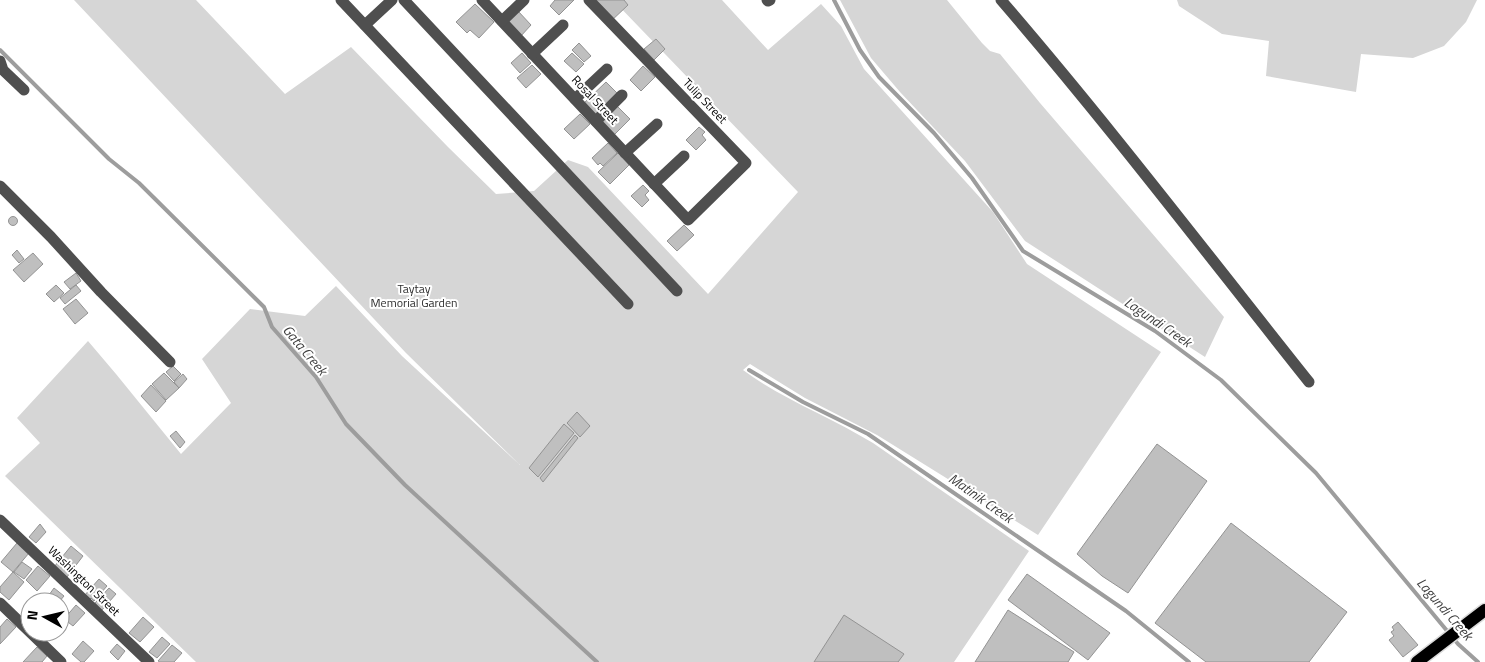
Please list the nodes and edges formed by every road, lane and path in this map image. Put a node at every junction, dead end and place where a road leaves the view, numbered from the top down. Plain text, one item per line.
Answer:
1 (341, 0) edge
2 (392, 0) edge
3 (404, 0) edge
4 (482, 0) edge
5 (524, 0) edge
6 (589, 0) edge
7 (1001, 0) edge
8 (502, 21) junction
9 (563, 25) dead end
10 (365, 26) junction
11 (532, 54) junction
12 (0, 61) edge
13 (607, 69) dead end
14 (24, 90) dead end
15 (622, 95) dead end
16 (575, 99) junction
17 (596, 121) junction
18 (657, 124) dead end
19 (624, 153) junction
20 (684, 156) dead end
21 (654, 184) junction
22 (0, 186) edge
23 (688, 220) joint
24 (677, 291) dead end
25 (628, 304) dead end
26 (170, 362) dead end
27 (1309, 382) dead end
28 (0, 520) edge
29 (0, 604) edge
30 (1485, 610) edge
31 (61, 662) edge
32 (149, 662) edge
33 (1417, 662) edge

1 - 10 street
2 - 10 street
3 - 24 street
4 - 8 street, Rosal Street
5 - 8 street
6 - 23 street, Tulip Street
7 - 27 street
8 - 11 street, Rosal Street
9 - 11 street
10 - 25 street
11 - 16 street, Rosal Street
12 - 14 street
13 - 16 street
15 - 17 street
16 - 17 street, Rosal Street
17 - 19 street, Rosal Street
18 - 19 street
19 - 21 street, Rosal Street
20 - 21 street
21 - 23 street, Rosal Street
22 - 26 street
28 - 32 street, Washington Street
29 - 31 street
30 - 33 main road

